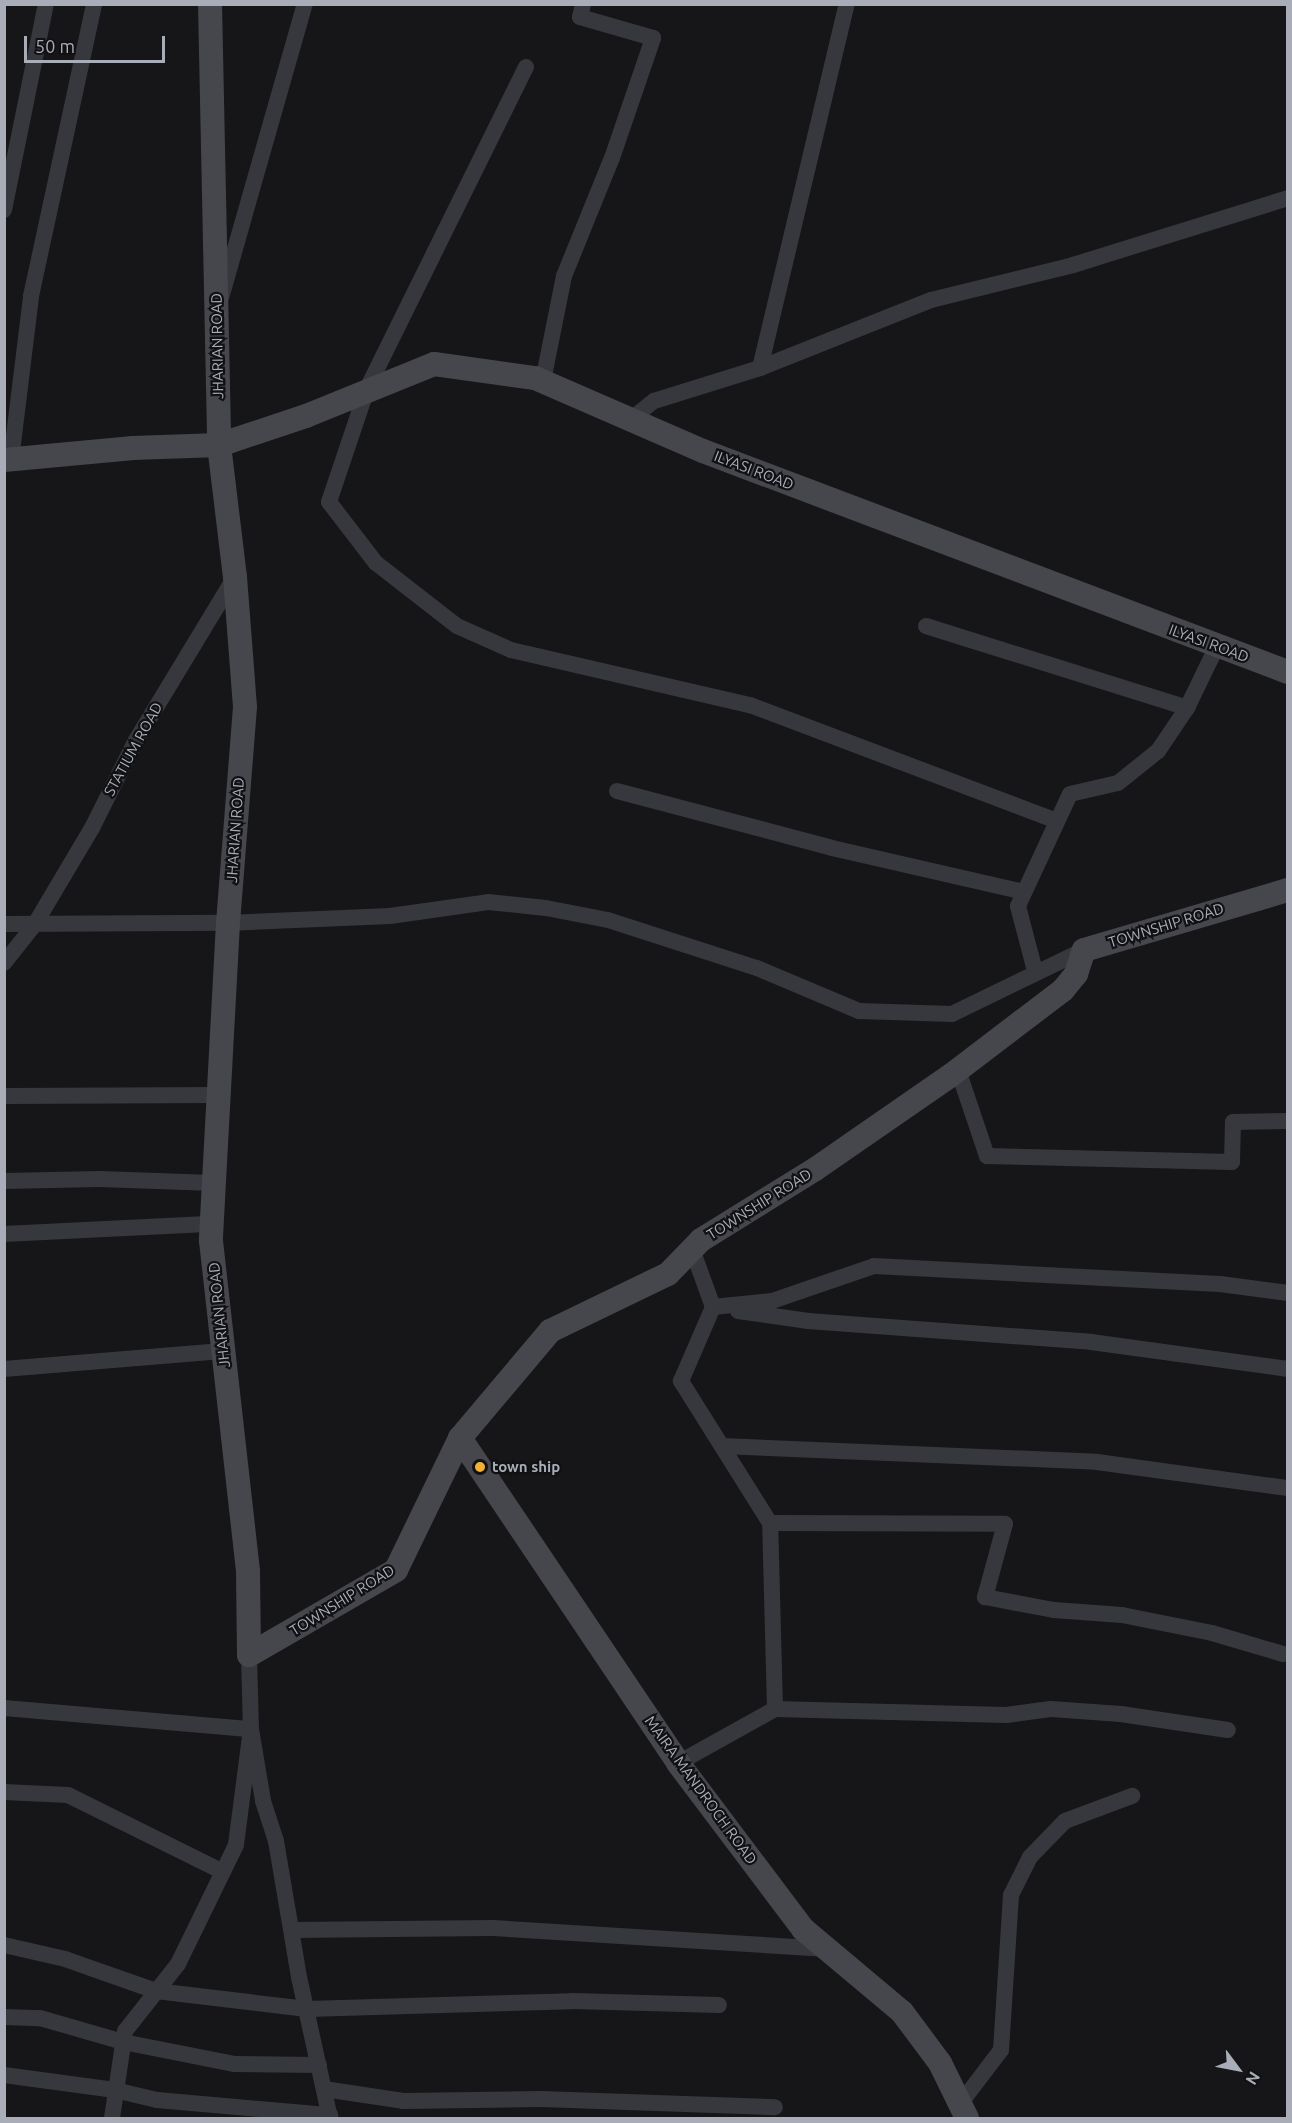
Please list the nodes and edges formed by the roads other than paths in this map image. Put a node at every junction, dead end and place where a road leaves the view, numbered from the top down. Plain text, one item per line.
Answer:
1 (46, 4) edge
2 (94, 4) edge
3 (210, 4) edge
4 (305, 4) edge
5 (583, 4) edge
6 (847, 4) edge
7 (526, 67) dead end
8 (1287, 198) edge
9 (4, 210) edge
10 (216, 316) junction
11 (760, 368) junction
12 (543, 381) junction
13 (367, 388) junction
14 (629, 421) junction
15 (219, 445) junction
16 (8, 460) edge
17 (235, 577) junction
18 (926, 626) dead end
19 (1217, 646) junction
20 (1287, 672) edge
21 (1187, 708) junction
22 (617, 791) dead end
23 (1057, 821) junction
24 (1287, 890) edge
25 (1024, 892) junction
26 (228, 923) junction
27 (4, 924) edge
28 (35, 924) junction
29 (1084, 950) junction
30 (4, 963) edge
31 (1035, 971) junction
32 (958, 1070) junction
33 (218, 1095) junction
34 (4, 1096) edge
35 (1287, 1121) edge
36 (4, 1181) edge
37 (214, 1183) junction
38 (212, 1224) junction
39 (4, 1234) edge
40 (692, 1249) junction
41 (1287, 1293) edge
42 (713, 1307) junction
43 (222, 1351) junction
44 (4, 1369) edge
45 (1287, 1369) edge
46 (460, 1438) junction
47 (722, 1446) junction
48 (1287, 1488) edge
49 (770, 1523) junction
50 (1283, 1654) dead end
51 (249, 1655) junction
52 (4, 1708) edge
53 (775, 1709) junction
54 (251, 1729) junction
55 (1228, 1730) dead end
56 (678, 1763) junction
57 (4, 1792) edge
58 (1132, 1796) dead end
59 (223, 1872) junction
60 (291, 1930) junction
61 (4, 1945) edge
62 (828, 1949) junction
63 (156, 1991) junction
64 (719, 2005) dead end
65 (307, 2009) junction
66 (4, 2017) edge
67 (123, 2042) junction
68 (319, 2065) junction
69 (4, 2075) edge
70 (324, 2089) junction
71 (115, 2090) junction
72 (775, 2107) dead end
73 (963, 2111) edge
74 (330, 2117) edge
75 (112, 2118) edge

1 - 9 street
2 - 16 street
3 - 10 street, JHARIAN ROAD
4 - 10 street
5 - 12 street
6 - 11 street
7 - 13 street
8 - 11 street
10 - 15 street, JHARIAN ROAD
11 - 14 street
12 - 13 street, ILYASI ROAD
12 - 14 street, ILYASI ROAD
13 - 15 street, ILYASI ROAD
13 - 23 street
14 - 19 street, ILYASI ROAD
15 - 16 street, ILYASI ROAD
15 - 17 street, JHARIAN ROAD
17 - 26 street, JHARIAN ROAD
17 - 28 street, STATIUM ROAD
18 - 21 street
19 - 20 street, ILYASI ROAD
19 - 21 street
21 - 23 street
22 - 25 street
23 - 25 street
24 - 29 street, TOWNSHIP ROAD
25 - 31 street
26 - 28 street
26 - 31 street
26 - 33 street, JHARIAN ROAD
27 - 28 street
28 - 30 street, STATIUM ROAD
29 - 31 street
29 - 32 street, TOWNSHIP ROAD
32 - 35 street
32 - 40 street, TOWNSHIP ROAD
33 - 34 street
33 - 37 street, JHARIAN ROAD
36 - 37 street
37 - 38 street, JHARIAN ROAD
38 - 39 street
38 - 43 street, JHARIAN ROAD
40 - 42 street
40 - 46 street, TOWNSHIP ROAD
41 - 42 street
42 - 45 street
42 - 47 street
43 - 44 street
43 - 51 street, JHARIAN ROAD
46 - 51 street, TOWNSHIP ROAD
46 - 56 street, MAIRA MANDROCH ROAD
47 - 48 street
47 - 49 street
49 - 50 street
49 - 53 street
51 - 54 street
52 - 54 street
53 - 55 street
53 - 56 street
54 - 59 street
54 - 60 street
56 - 62 street, MAIRA MANDROCH ROAD
57 - 59 street
58 - 73 street
59 - 63 street
60 - 62 street
60 - 65 street
61 - 63 street
62 - 73 street, MAIRA MANDROCH ROAD
63 - 65 street
63 - 67 street
64 - 65 street
65 - 68 street
66 - 67 street
67 - 68 street
67 - 71 street
68 - 70 street
69 - 71 street
70 - 72 street
70 - 74 street
71 - 74 street
71 - 75 street

